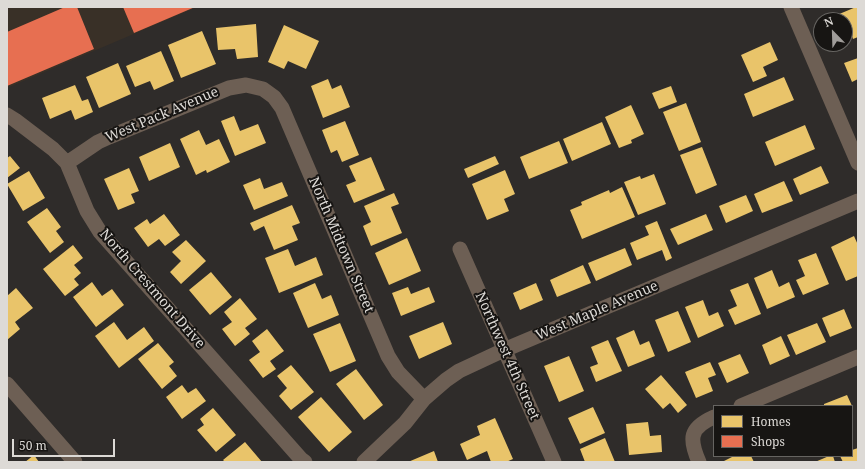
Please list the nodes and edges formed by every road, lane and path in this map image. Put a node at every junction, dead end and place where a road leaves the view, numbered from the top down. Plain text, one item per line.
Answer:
1 (791, 7) edge
2 (263, 89) joint
3 (7, 115) edge
4 (66, 163) junction
5 (858, 163) edge
6 (858, 201) edge
7 (460, 249) dead end
8 (504, 350) junction
9 (858, 357) edge
10 (7, 384) edge
11 (424, 398) junction
12 (743, 405) edge
13 (713, 417) edge
14 (75, 462) edge
15 (305, 462) edge
16 (364, 462) edge
17 (554, 462) edge
18 (699, 462) edge

1 - 5 street
2 - 4 street, West Pack Avenue
2 - 11 street, North Midtown Street
3 - 4 street, North Crestmont Drive
4 - 15 street, North Crestmont Drive
6 - 8 street, West Maple Avenue
7 - 8 street, Northwest 4th Street
8 - 11 street, West Maple Avenue
8 - 17 street, Northwest 4th Street
9 - 12 street
10 - 14 street
11 - 16 street, West Maple Avenue
13 - 18 street

